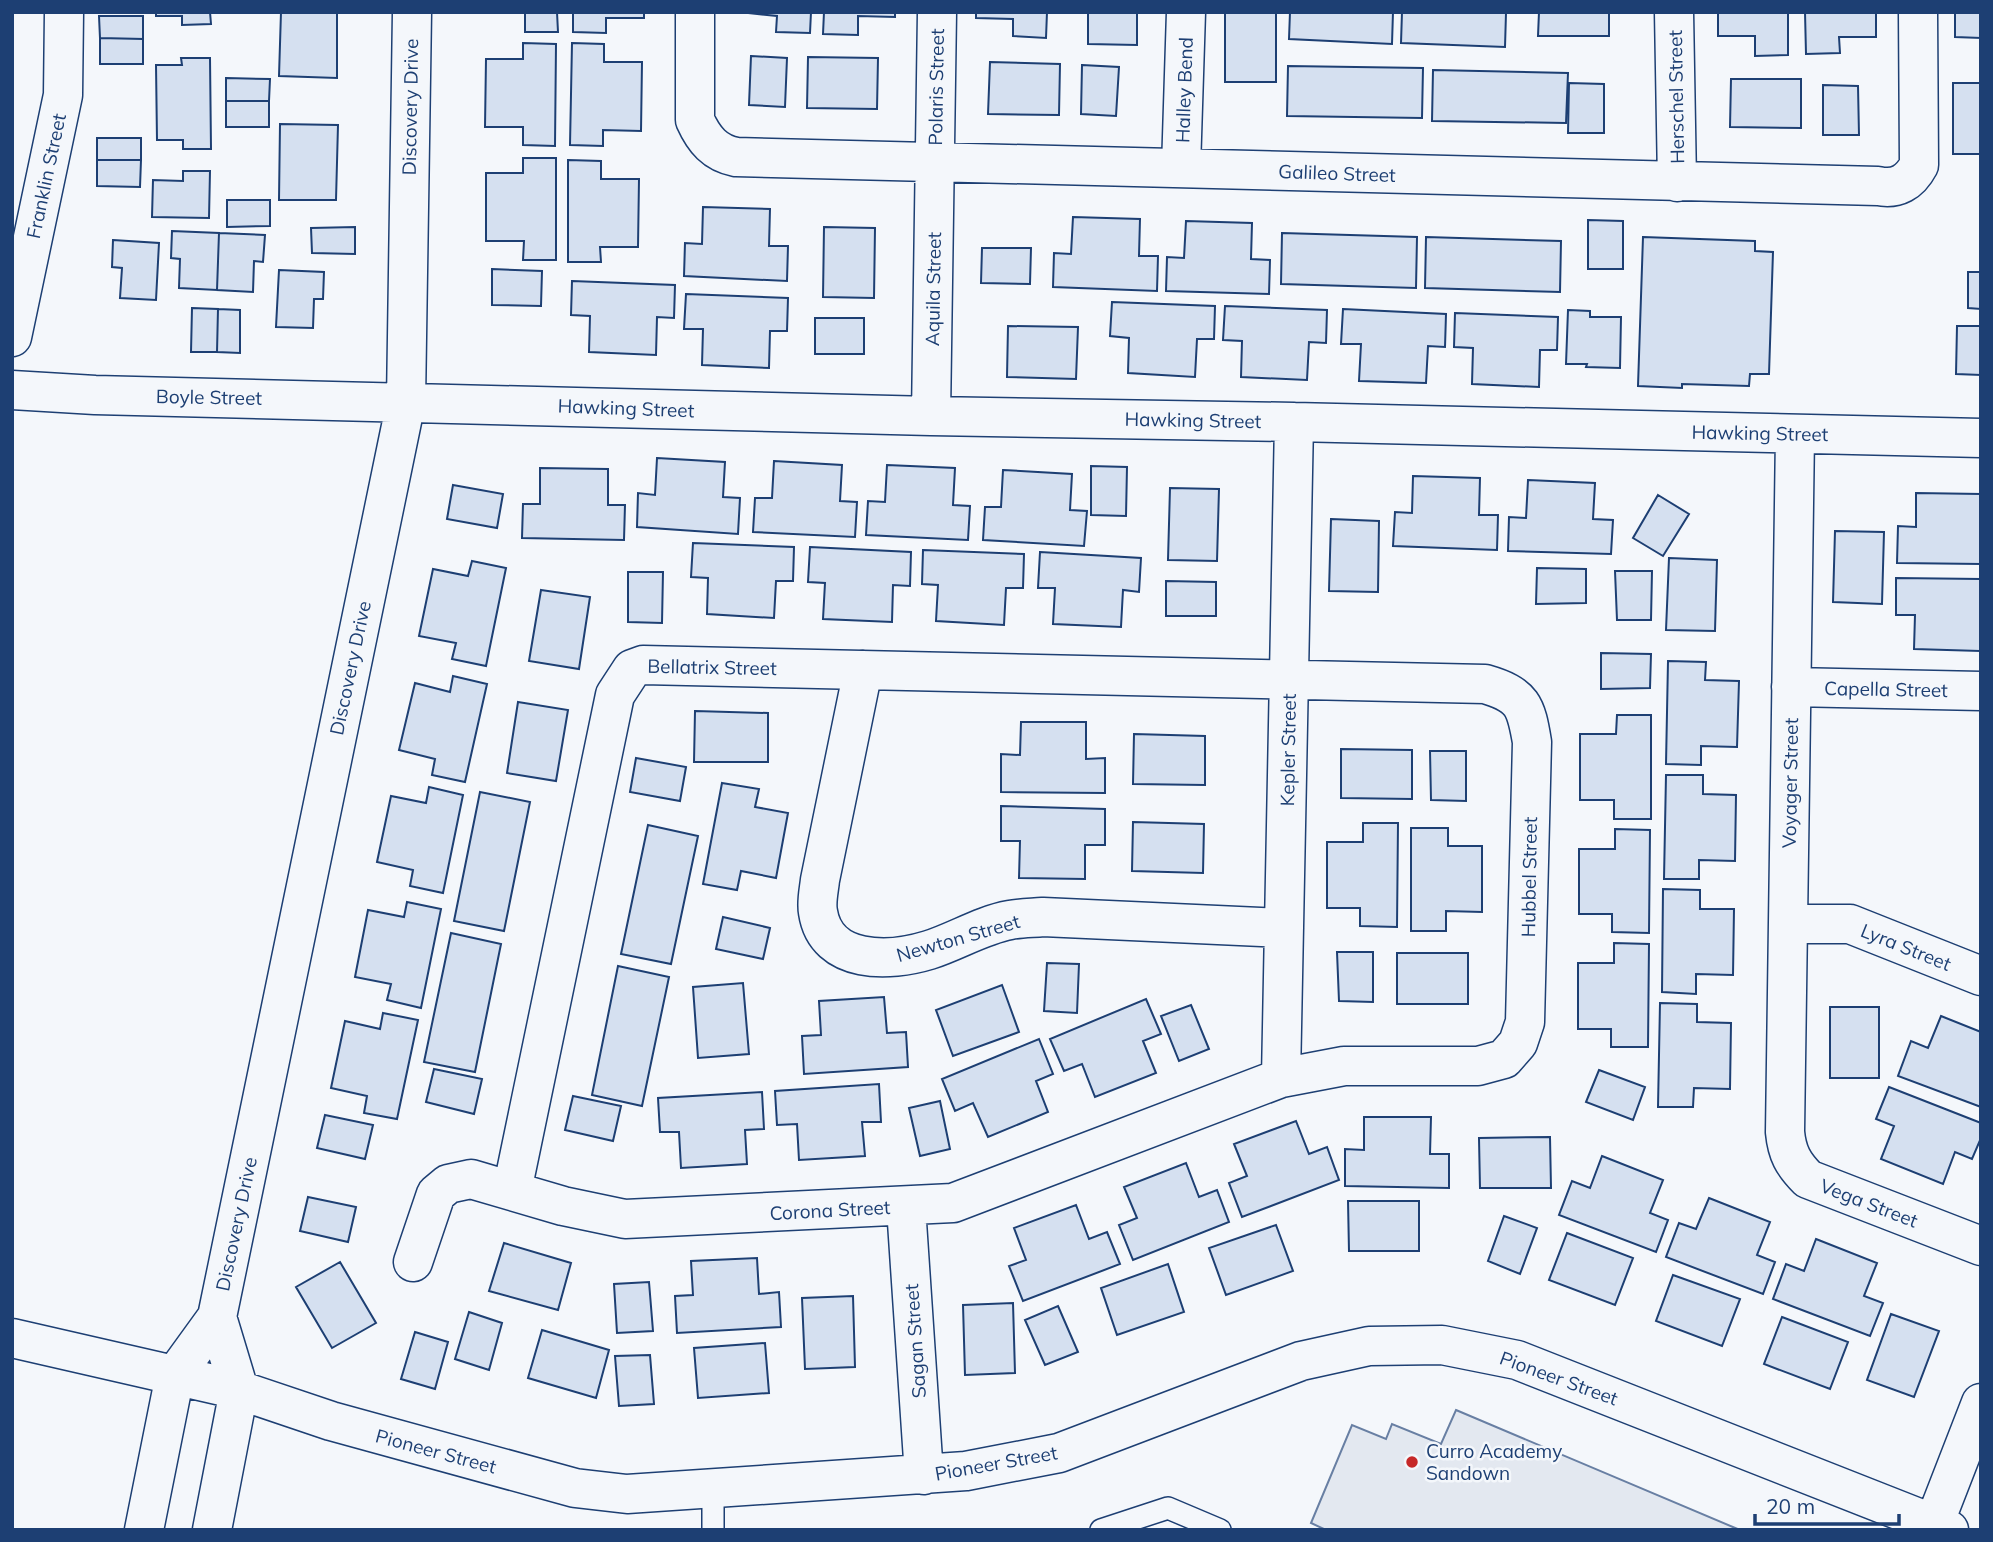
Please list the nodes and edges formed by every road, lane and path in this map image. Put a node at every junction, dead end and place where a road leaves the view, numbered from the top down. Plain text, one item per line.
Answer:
1 (64, 12) edge
2 (412, 12) edge
3 (695, 12) edge
4 (937, 12) edge
5 (1186, 12) edge
6 (1674, 12) edge
7 (1918, 12) edge
8 (935, 161) junction
9 (1181, 168) junction
10 (1677, 182) junction
11 (12, 337) edge
12 (12, 390) edge
13 (405, 402) junction
14 (931, 416) junction
15 (1294, 422) junction
16 (1795, 434) junction
17 (1981, 439) edge
18 (863, 670) junction
19 (1289, 680) junction
20 (1791, 687) junction
21 (1981, 691) edge
22 (1788, 924) junction
23 (1284, 928) junction
24 (1981, 976) edge
25 (1281, 1077) junction
26 (1785, 1132) joint
27 (512, 1191) junction
28 (906, 1207) junction
29 (1981, 1247) edge
30 (414, 1262) dead end
31 (217, 1317) junction
32 (12, 1338) edge
33 (175, 1375) junction
34 (239, 1390) junction
35 (1981, 1403) edge
36 (924, 1475) junction
37 (713, 1488) junction
38 (1922, 1524) edge
39 (144, 1530) edge
40 (212, 1530) edge
41 (713, 1530) edge
42 (1101, 1530) edge
43 (1220, 1530) edge

1 - 11 street, Franklin Street
2 - 13 street, Discovery Drive
3 - 8 street, Galileo Street
4 - 8 street, Polaris Street
5 - 9 street, Halley Bend
6 - 10 street, Herschel Street
7 - 10 street, Galileo Street
8 - 9 street, Galileo Street
8 - 14 street, Aquila Street
9 - 10 street, Galileo Street
12 - 13 street, Boyle Street
13 - 14 street, Hawking Street
13 - 31 street, Discovery Drive
14 - 15 street, Hawking Street
15 - 16 street, Hawking Street
15 - 19 street, Kepler Street
16 - 17 street, Hawking Street
16 - 20 street, Voyager Street
18 - 19 street, Bellatrix Street
18 - 23 street, Newton Street
18 - 27 street, Bellatrix Street
19 - 23 street, Kepler Street
19 - 25 street, Hubbel Street
20 - 21 street, Capella Street
20 - 22 street, Voyager Street
22 - 24 street, Lyra Street
22 - 26 street, Voyager Street
23 - 25 street, Kepler Street
25 - 28 street, Corona Street
26 - 29 street, Vega Street
27 - 28 street, Corona Street
27 - 30 street, Corona Street
28 - 36 street, Sagan Street
31 - 33 street, Discovery Drive
31 - 34 street, Discovery Drive
32 - 33 street, Pioneer Street
33 - 34 street, Pioneer Street
33 - 39 street, Discovery Drive
34 - 37 street, Pioneer Street
34 - 40 street, Discovery Drive
35 - 38 street
36 - 37 street, Pioneer Street
36 - 38 street, Pioneer Street
37 - 41 lane
42 - 43 lane

